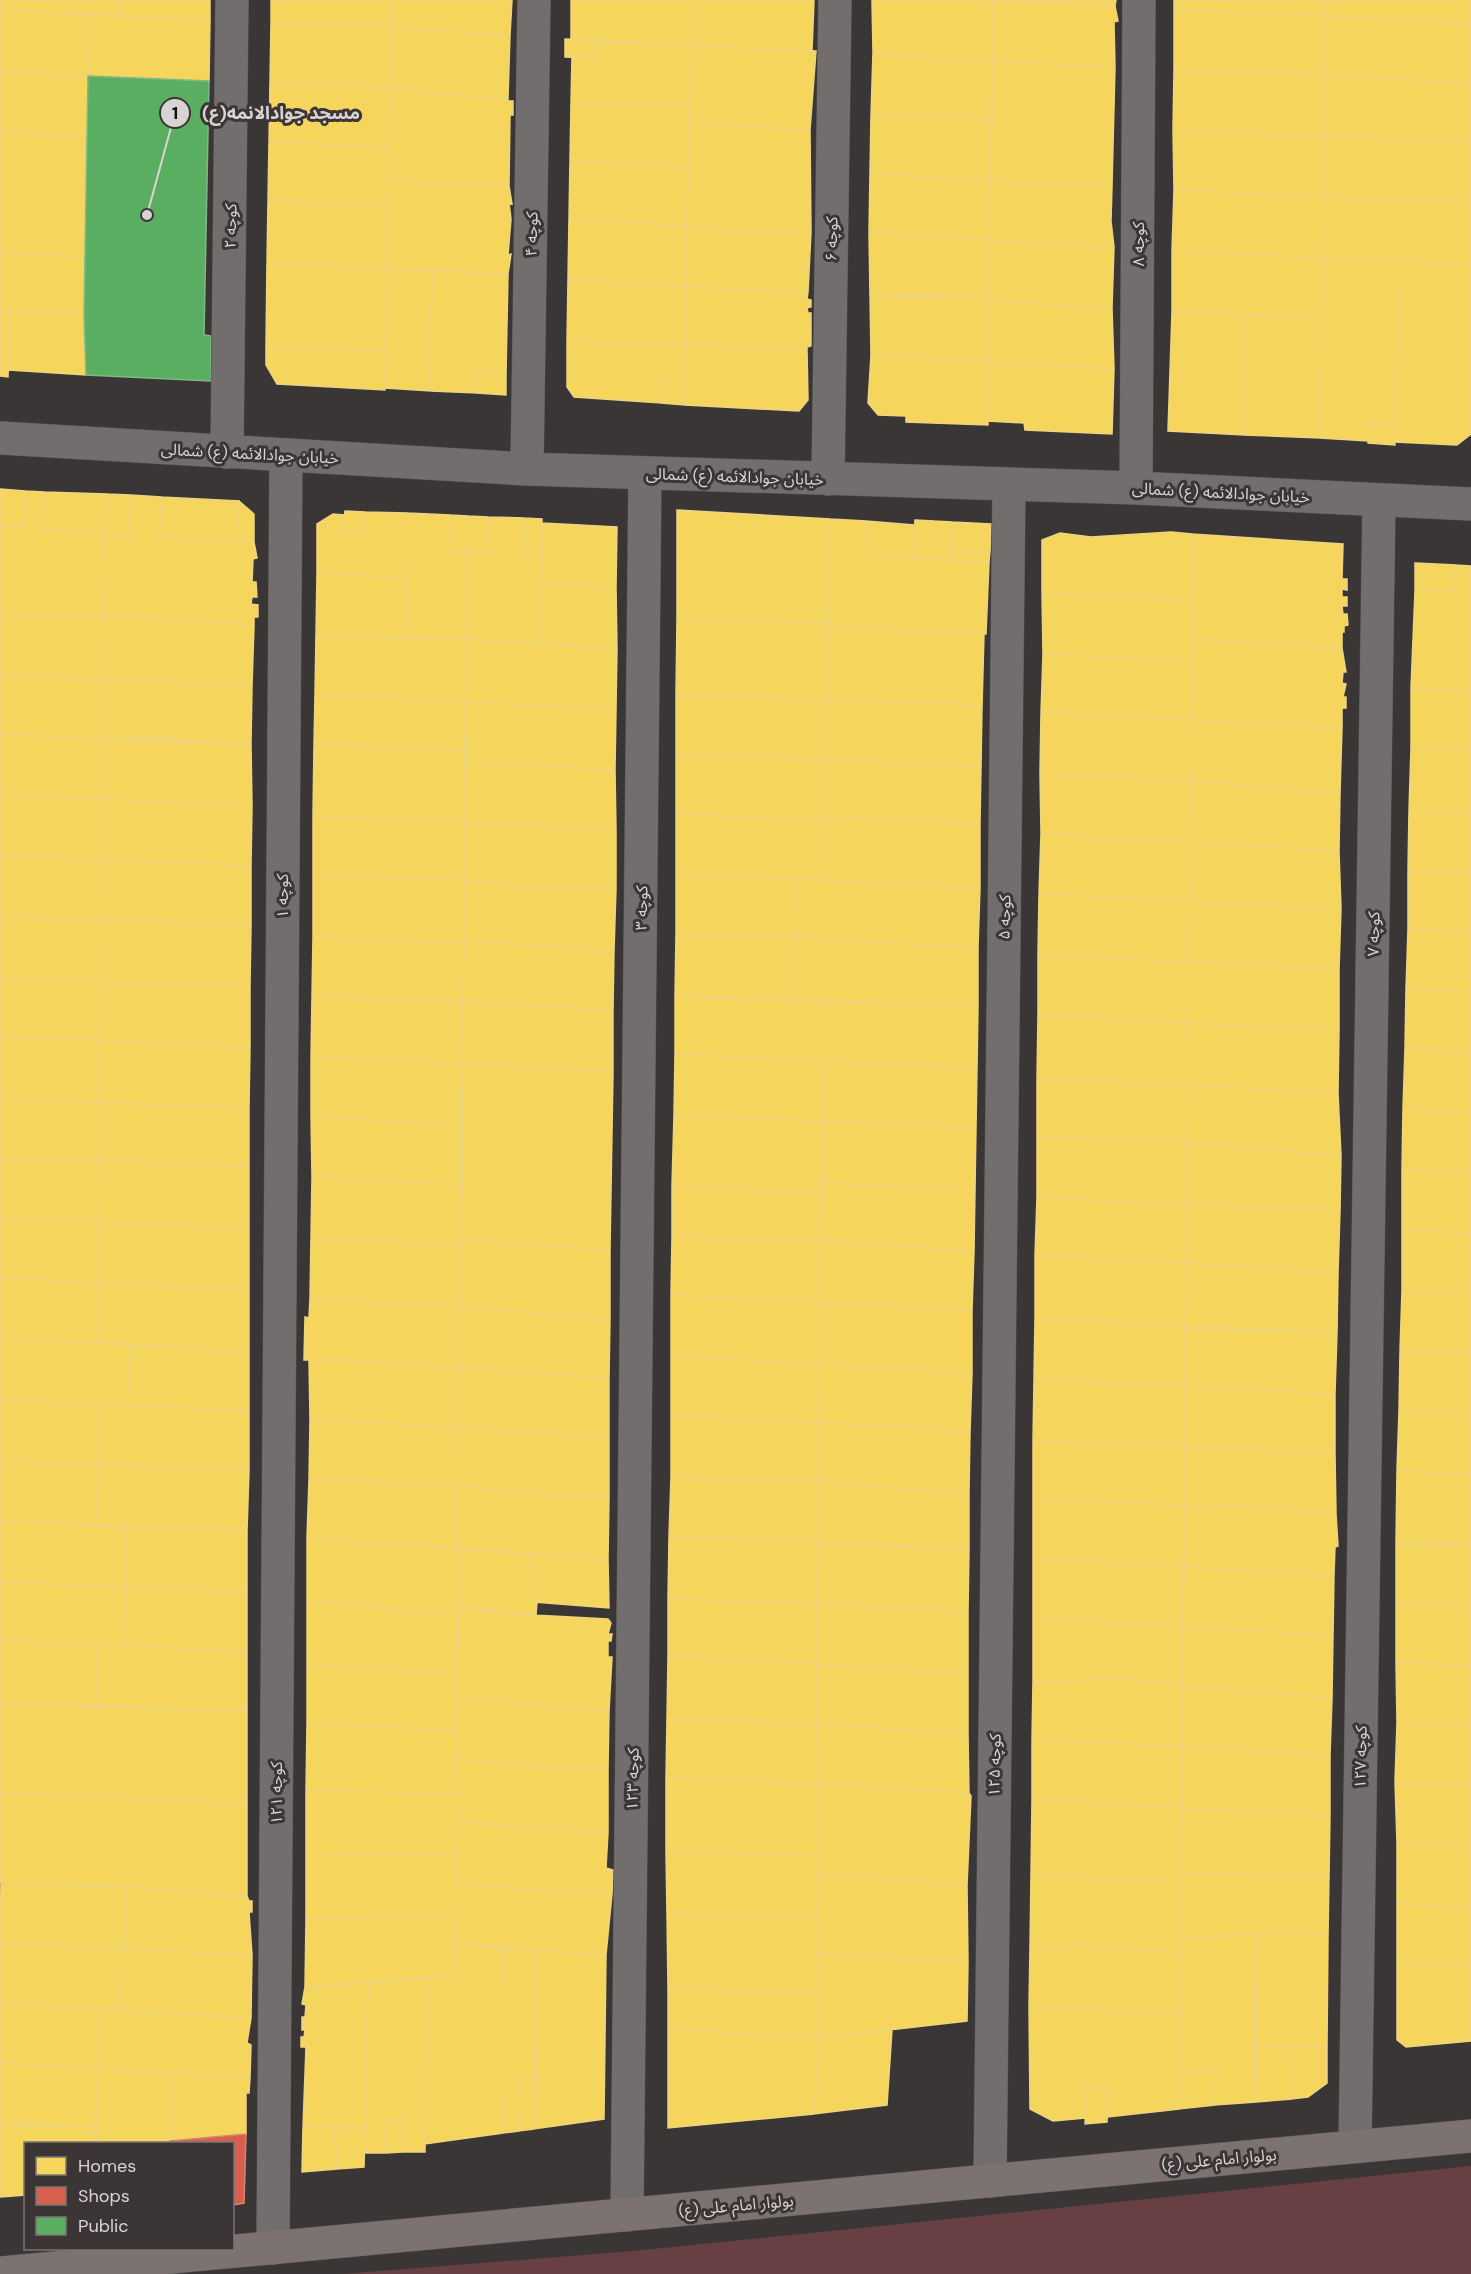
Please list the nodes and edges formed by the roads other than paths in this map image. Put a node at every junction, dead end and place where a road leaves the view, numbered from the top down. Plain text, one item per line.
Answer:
1 (232, 0) edge
2 (534, 0) edge
3 (835, 0) edge
4 (1139, 0) edge
5 (0, 438) edge
6 (227, 452) junction
7 (286, 455) junction
8 (527, 469) junction
9 (645, 473) junction
10 (828, 479) junction
11 (1009, 484) junction
12 (1136, 488) junction
13 (1379, 500) junction
14 (1471, 504) edge
15 (279, 1338) joint
16 (636, 1343) joint
17 (999, 1350) joint
18 (1366, 1368) joint
19 (1471, 2136) edge
20 (1354, 2146) junction
21 (990, 2181) junction
22 (627, 2215) junction
23 (273, 2248) junction
24 (0, 2273) edge

1 - 6 street, کوچه ۲
2 - 8 street, کوچه ۴
3 - 10 street, کوچه ۶
4 - 12 street, کوچه ۸
5 - 6 street, خیابان جوادالائمه (ع) شمالی
6 - 7 street, خیابان جوادالائمه (ع) شمالی
7 - 8 street, خیابان جوادالائمه (ع) شمالی
7 - 15 street, کوچه ۱
8 - 9 street, خیابان جوادالائمه (ع) شمالی
9 - 10 street, خیابان جوادالائمه (ع) شمالی
9 - 16 street, کوچه ۳
10 - 11 street, خیابان جوادالائمه (ع) شمالی
11 - 12 street, خیابان جوادالائمه (ع) شمالی
11 - 17 street, کوچه ۵
12 - 13 street, خیابان جوادالائمه (ع) شمالی
13 - 14 street, خیابان جوادالائمه (ع) شمالی
13 - 18 street, کوچه ۷
15 - 23 street, کوچه ۱۲۱
16 - 22 street, کوچه ۱۲۳
17 - 21 street, کوچه ۱۲۵
18 - 20 street, کوچه ۱۲۷
19 - 20 main road, بولوار امام علی (ع)
20 - 21 main road, بولوار امام علی (ع)
21 - 22 main road, بولوار امام علی (ع)
22 - 23 main road, بولوار امام علی (ع)
23 - 24 main road, بولوار امام علی (ع)

